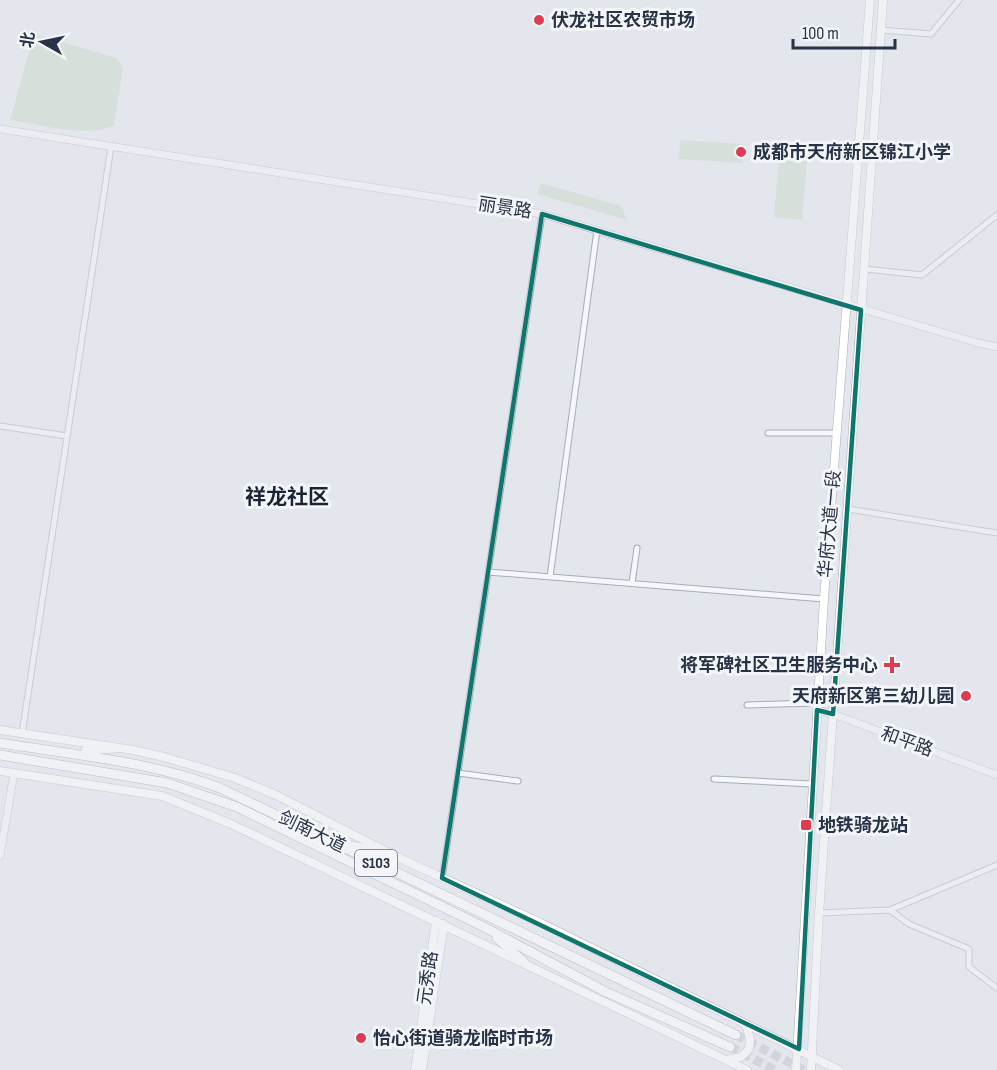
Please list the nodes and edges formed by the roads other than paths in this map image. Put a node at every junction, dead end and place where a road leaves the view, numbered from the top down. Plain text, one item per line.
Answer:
1 (870, 0) edge
2 (883, 0) edge
3 (959, 0) edge
4 (881, 30) junction
5 (0, 129) edge
6 (111, 147) junction
7 (542, 214) junction
8 (997, 215) edge
9 (597, 230) junction
10 (865, 269) junction
11 (847, 306) junction
12 (861, 310) junction
13 (997, 347) edge
14 (0, 426) edge
15 (768, 433) dead end
16 (837, 433) junction
17 (67, 436) junction
18 (848, 509) junction
19 (997, 533) edge
20 (638, 548) dead end
21 (488, 572) junction
22 (550, 577) junction
23 (632, 584) junction
24 (824, 599) junction
25 (747, 705) dead end
26 (817, 706) junction
27 (833, 714) junction
28 (0, 730) edge
29 (22, 734) junction
30 (5, 743) edge
31 (116, 748) junction
32 (0, 755) edge
33 (0, 771) edge
34 (14, 773) junction
35 (458, 773) junction
36 (997, 775) edge
37 (714, 779) dead end
38 (518, 781) dead end
39 (812, 784) junction
40 (332, 842) junction
41 (0, 856) edge
42 (395, 856) junction
43 (997, 864) edge
44 (442, 878) junction
45 (890, 910) junction
46 (819, 913) junction
47 (440, 922) junction
48 (484, 927) junction
49 (524, 962) junction
50 (997, 988) edge
51 (746, 1024) junction
52 (736, 1035) tunnel mouth
53 (730, 1047) tunnel mouth
54 (799, 1049) junction
55 (813, 1056) junction
56 (727, 1060) junction
57 (415, 1070) edge
58 (422, 1070) edge
59 (747, 1070) edge
60 (796, 1070) edge
61 (811, 1070) edge
62 (839, 1070) edge

1 - 11 main road, 华府大道一段
2 - 4 main road
3 - 4 street
4 - 10 main road
5 - 6 street, 丽景路
6 - 7 street, 丽景路
6 - 17 street
7 - 9 street, 丽景路
7 - 21 street
8 - 10 street
9 - 11 street, 丽景路
9 - 22 street
10 - 12 main road
11 - 12 street, 丽景路
11 - 16 main road, 华府大道一段
12 - 13 street, 丽景路
12 - 18 main road
14 - 17 street
15 - 16 street
16 - 24 main road, 华府大道一段
17 - 29 street
18 - 19 street
18 - 27 main road
20 - 23 street
21 - 22 street
21 - 35 street
22 - 23 street
23 - 24 street
24 - 26 main road, 华府大道一段
25 - 26 street
26 - 27 street, 和平路
26 - 39 main road, 华府大道一段
27 - 36 street, 和平路
27 - 46 main road
28 - 29 main road
29 - 31 main road
30 - 31 highway
30 - 40 highway, 剑南大道 / S103
31 - 42 main road
32 - 48 highway, 剑南大道 / S103
33 - 34 main road
34 - 41 street
34 - 47 main road
35 - 38 street
35 - 44 street
37 - 39 street
39 - 54 main road, 华府大道一段
40 - 42 highway
40 - 52 highway, 剑南大道 / S103
42 - 44 main road
43 - 45 street
44 - 51 main road
45 - 46 street
45 - 50 street
46 - 55 main road
47 - 49 main road
47 - 57 main road, 元秀路
47 - 58 main road, 元秀路
48 - 49 highway
48 - 53 highway, 剑南大道 / S103
49 - 56 main road
51 - 54 main road
51 - 56 main road
54 - 55 main road
54 - 60 main road, 华府大道一段
55 - 61 main road
55 - 62 main road
56 - 59 main road

